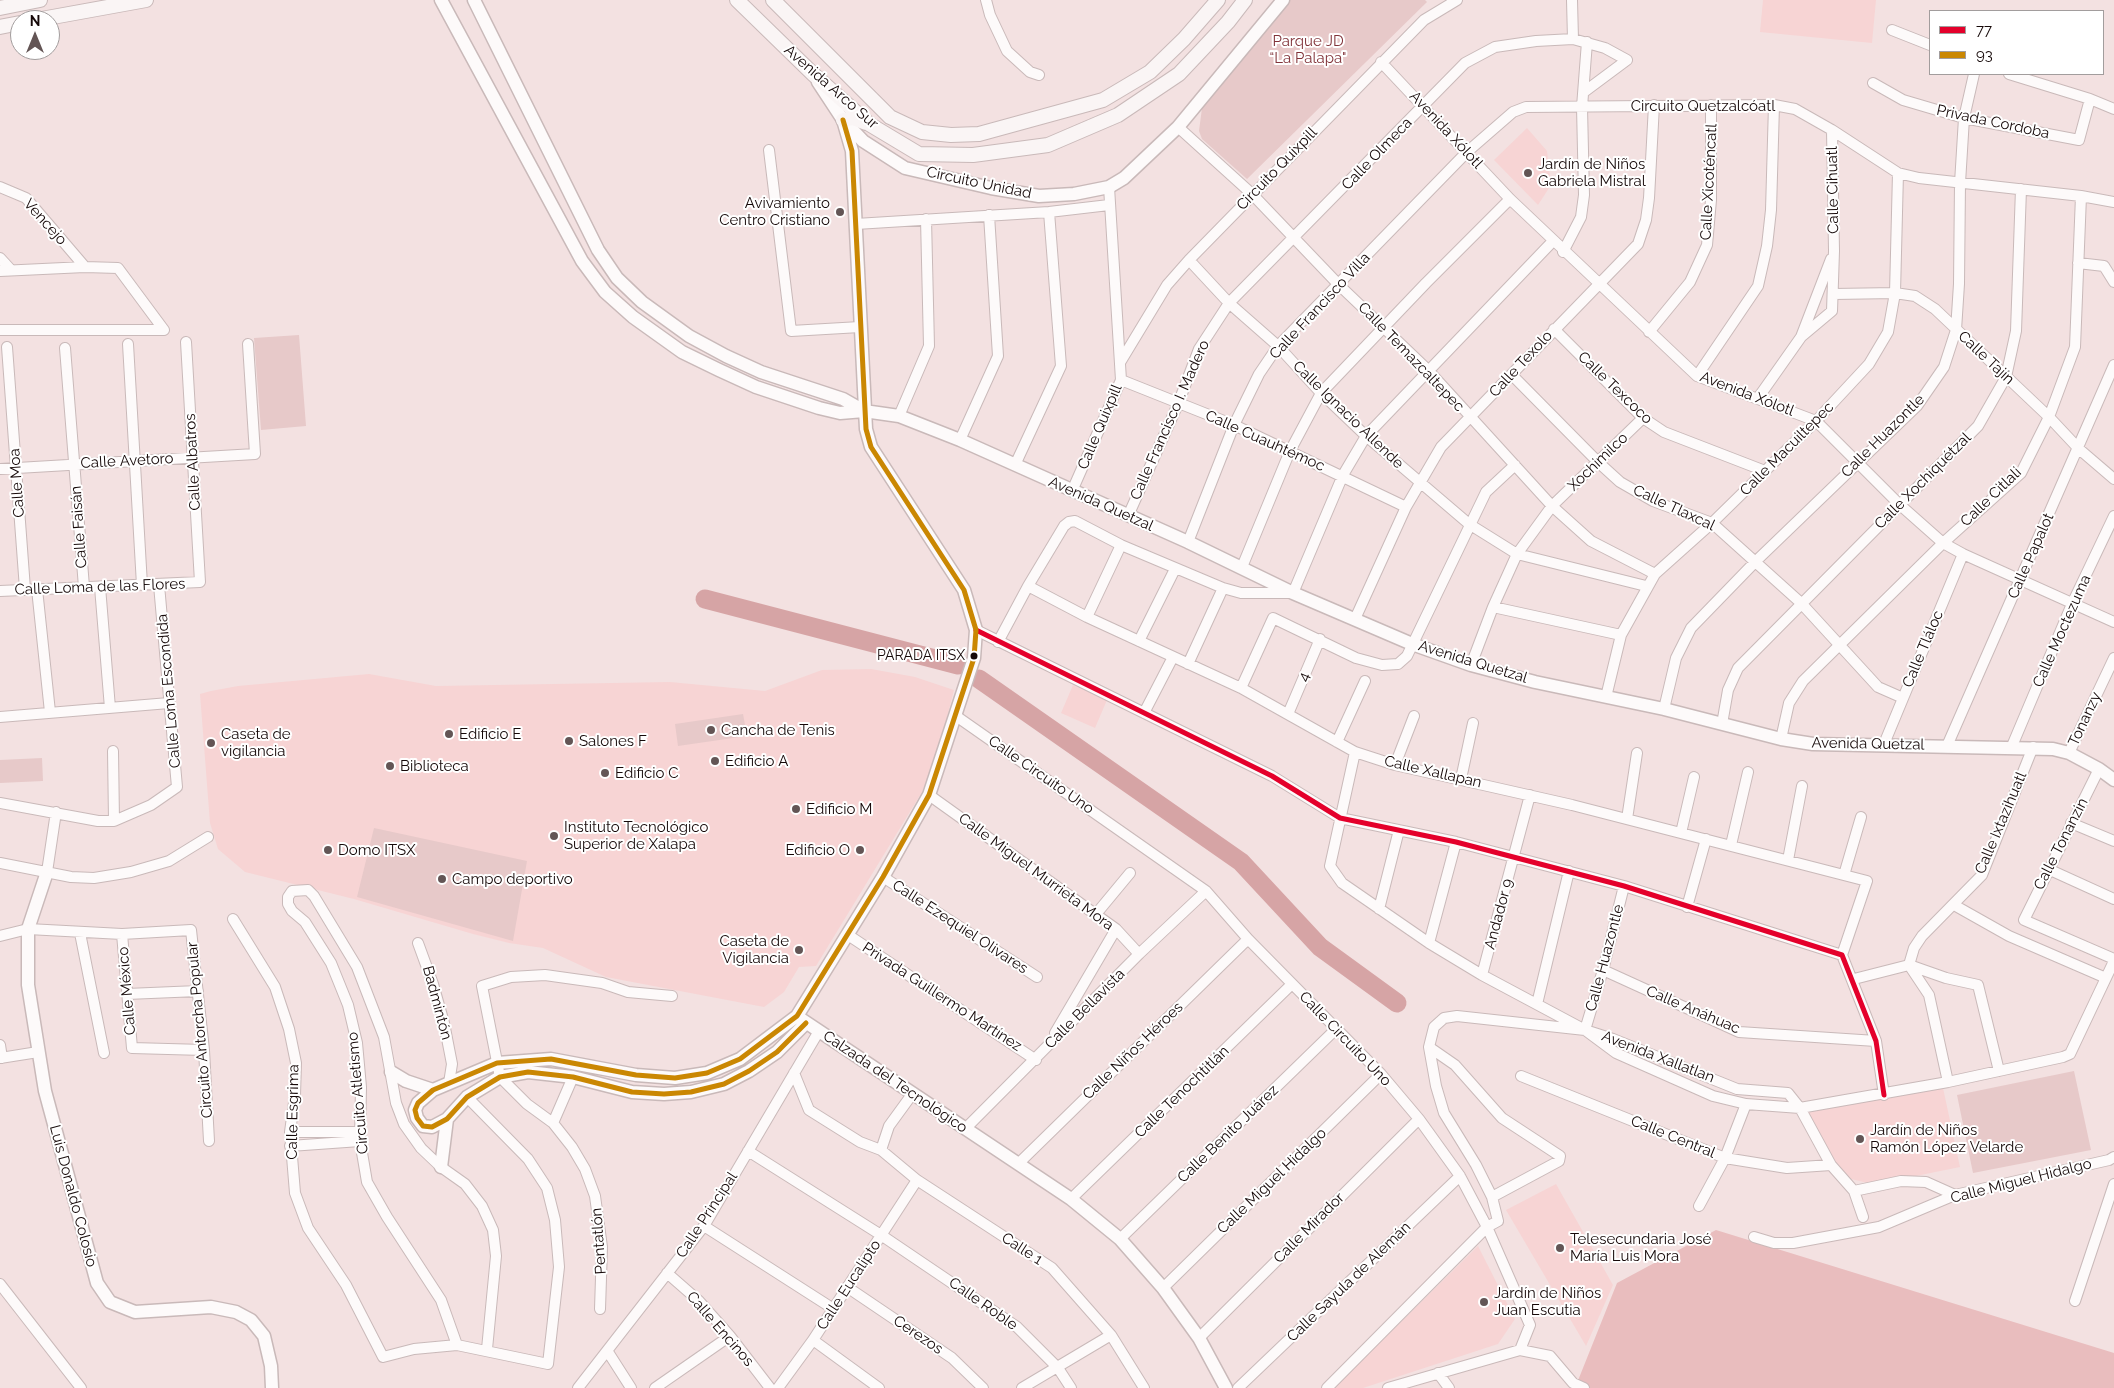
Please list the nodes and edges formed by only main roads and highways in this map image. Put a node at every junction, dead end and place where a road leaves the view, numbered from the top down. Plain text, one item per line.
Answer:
1 (40, 0) edge
2 (146, 0) edge
3 (736, 0) edge
4 (773, 0) edge
5 (1218, 0) edge
6 (1244, 0) edge
7 (0, 8) edge
8 (60, 16) edge
9 (843, 120) road end
10 (869, 124) junction

1 - 7 main road
2 - 8 main road
3 - 10 main road, Avenida Arco Sur
4 - 5 main road, Avenida Arco Sur
6 - 10 main road, Avenida Arco Sur
9 - 10 main road

